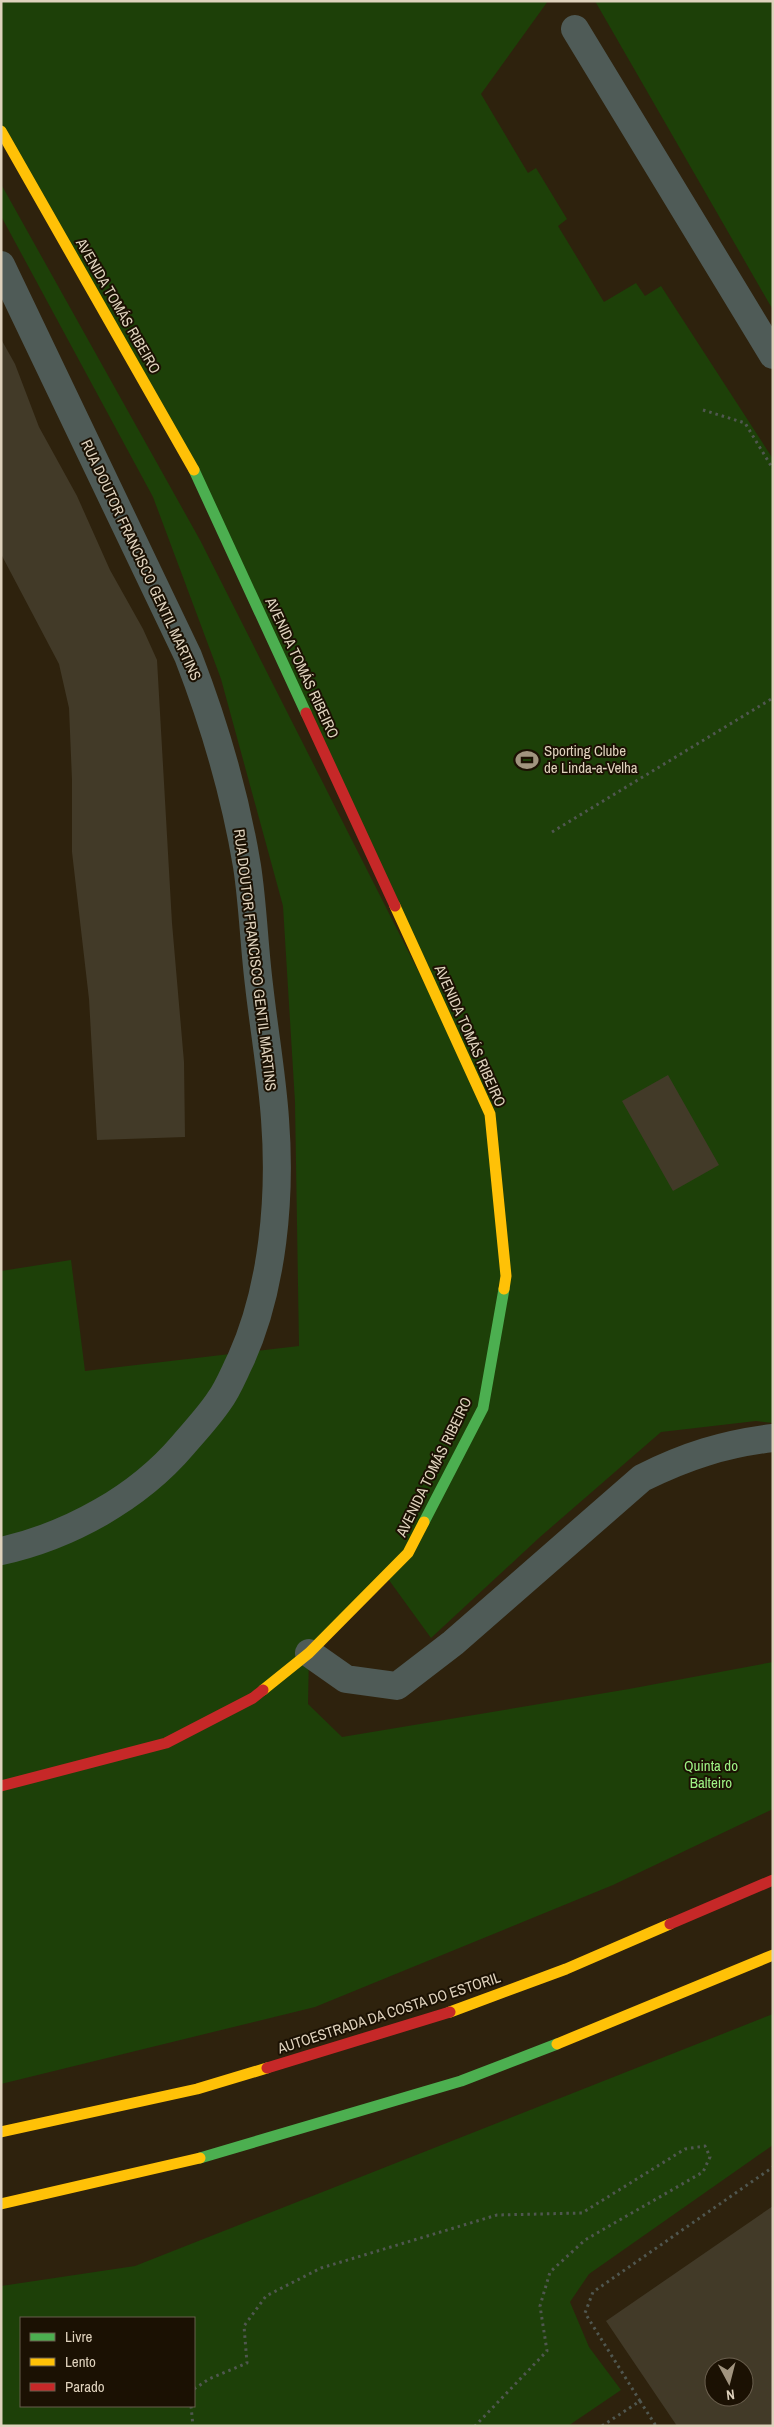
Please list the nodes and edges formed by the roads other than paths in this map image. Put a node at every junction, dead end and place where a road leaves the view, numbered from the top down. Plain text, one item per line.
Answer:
1 (575, 29) dead end
2 (1, 131) edge
3 (1, 266) edge
4 (773, 355) edge
5 (773, 1438) edge
6 (1, 1551) edge
7 (309, 1653) junction
8 (1, 1786) edge
9 (773, 1880) edge
10 (773, 1954) edge
11 (1, 2132) edge
12 (1, 2204) edge

1 - 4 street
2 - 7 main road, AVENIDA TOMÁS RIBEIRO
3 - 6 street, RUA DOUTOR FRANCISCO GENTIL MARTINS
5 - 7 street
7 - 8 main road, AVENIDA TOMÁS RIBEIRO
9 - 11 main road, AUTOESTRADA DA COSTA DO ESTORIL
10 - 12 main road

